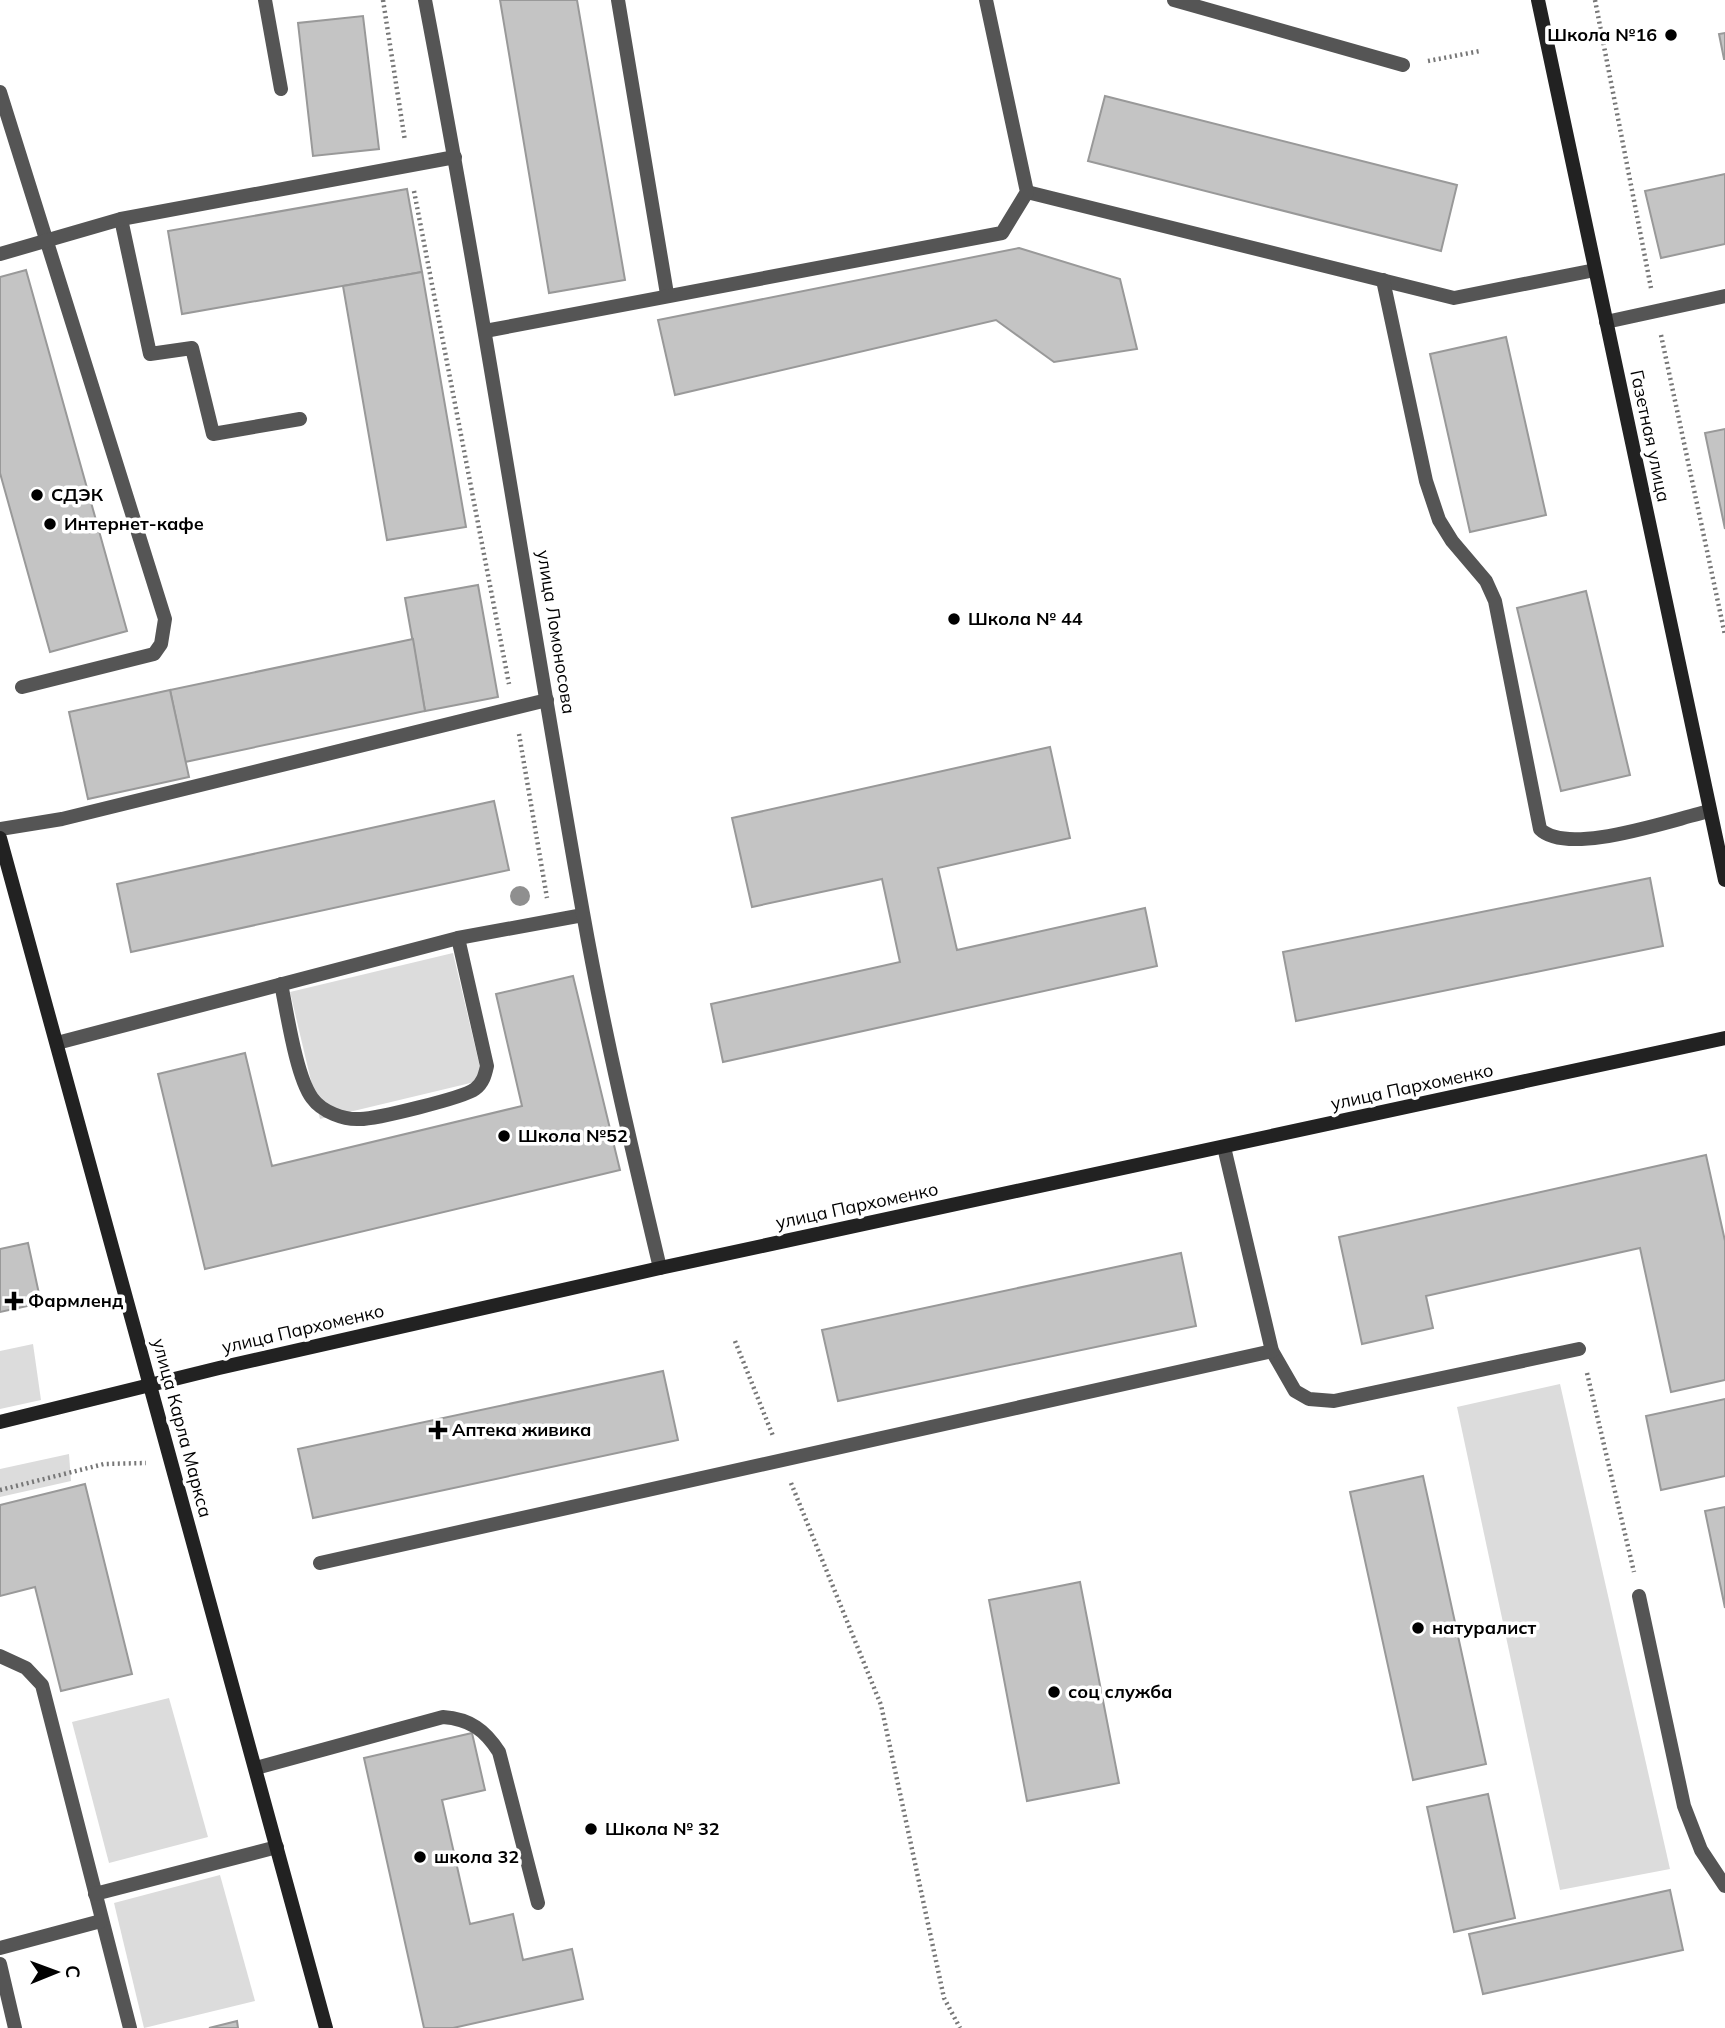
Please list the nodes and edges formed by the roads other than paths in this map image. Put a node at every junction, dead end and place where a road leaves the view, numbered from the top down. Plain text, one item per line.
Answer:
1 (265, 0) edge
2 (425, 0) edge
3 (618, 0) edge
4 (986, 0) edge
5 (1174, 0) edge
6 (1538, 0) edge
7 (1403, 65) road end
8 (281, 89) dead end
9 (0, 92) edge
10 (455, 157) junction
11 (1027, 192) junction
12 (121, 219) junction
13 (47, 239) junction
14 (0, 254) edge
15 (1595, 270) junction
16 (1382, 280) junction
17 (667, 294) junction
18 (1725, 296) edge
19 (1606, 322) junction
20 (485, 331) junction
21 (300, 419) dead end
22 (22, 687) dead end
23 (547, 701) junction
24 (1710, 811) junction
25 (0, 829) edge
26 (0, 838) edge
27 (1725, 880) edge
28 (583, 915) junction
29 (458, 939) junction
30 (281, 984) junction
31 (1725, 1038) edge
32 (57, 1043) junction
33 (1224, 1147) junction
34 (660, 1268) junction
35 (1579, 1349) road end
36 (1272, 1351) junction
37 (153, 1386) junction
38 (0, 1422) edge
39 (320, 1563) dead end
40 (1639, 1596) road end
41 (0, 1656) edge
42 (256, 1768) junction
43 (277, 1847) junction
44 (1725, 1885) edge
45 (95, 1894) junction
46 (538, 1903) dead end
47 (101, 1921) junction
48 (0, 1948) edge
49 (0, 1964) edge
50 (15, 2028) edge
51 (130, 2028) edge
52 (326, 2028) edge

1 - 8 street
2 - 10 street, улица Ломоносова
3 - 17 street
4 - 11 street
5 - 7 street
6 - 15 main road, Газетная улица
9 - 13 street
10 - 12 street
10 - 20 street, улица Ломоносова
11 - 16 street
11 - 17 street
12 - 13 street
12 - 21 street
13 - 14 street
13 - 22 street
15 - 16 street
15 - 19 main road, Газетная улица
16 - 24 street
17 - 20 street
18 - 19 street
19 - 24 main road, Газетная улица
20 - 23 street, улица Ломоносова
23 - 25 street
23 - 28 street, улица Ломоносова
24 - 27 main road, Газетная улица
26 - 32 main road, улица Карла Маркса
28 - 29 street
28 - 34 street, улица Ломоносова
29 - 30 street
29 - 30 street
30 - 32 street
31 - 33 main road, улица Пархоменко
32 - 37 main road, улица Карла Маркса
33 - 34 main road, улица Пархоменко
33 - 36 street
34 - 37 main road, улица Пархоменко
35 - 36 street
36 - 39 street
37 - 38 main road, улица Пархоменко
37 - 42 main road, улица Карла Маркса
40 - 44 street
41 - 45 street
42 - 43 main road, улица Карла Маркса
42 - 46 street
43 - 45 street
43 - 52 main road, улица Карла Маркса
45 - 47 street
47 - 48 street
47 - 51 street
49 - 50 street

